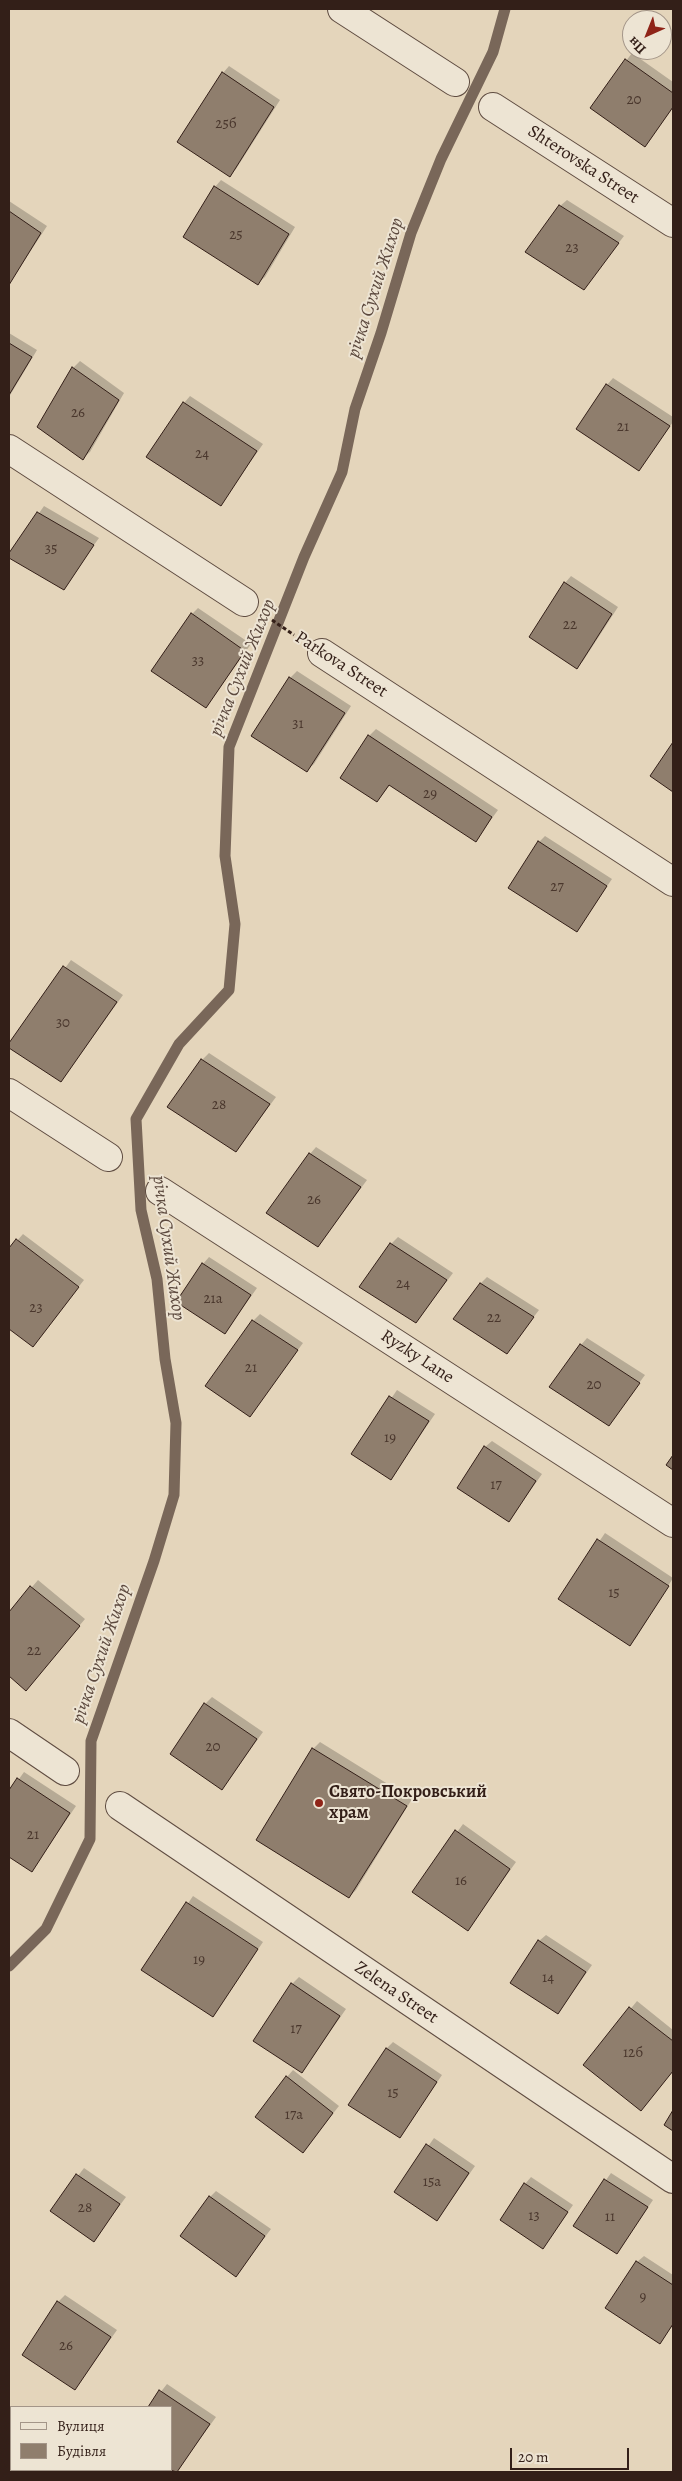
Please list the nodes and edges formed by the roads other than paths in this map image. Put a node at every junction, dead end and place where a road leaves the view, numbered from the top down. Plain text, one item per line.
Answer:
1 (342, 9) edge
2 (455, 82) dead end
3 (493, 107) dead end
4 (673, 223) edge
5 (9, 449) edge
6 (244, 602) road end
7 (322, 653) road end
8 (673, 882) edge
9 (9, 1093) edge
10 (108, 1157) dead end
11 (160, 1190) dead end
12 (673, 1523) edge
13 (9, 1733) edge
14 (65, 1771) dead end
15 (120, 1806) dead end
16 (673, 2179) edge

1 - 2 street
3 - 4 street, Shterovska Street
5 - 6 street
7 - 8 street, Parkova Street
9 - 10 street
11 - 12 street, Ryzky Lane
13 - 14 street
15 - 16 street, Zelena Street

